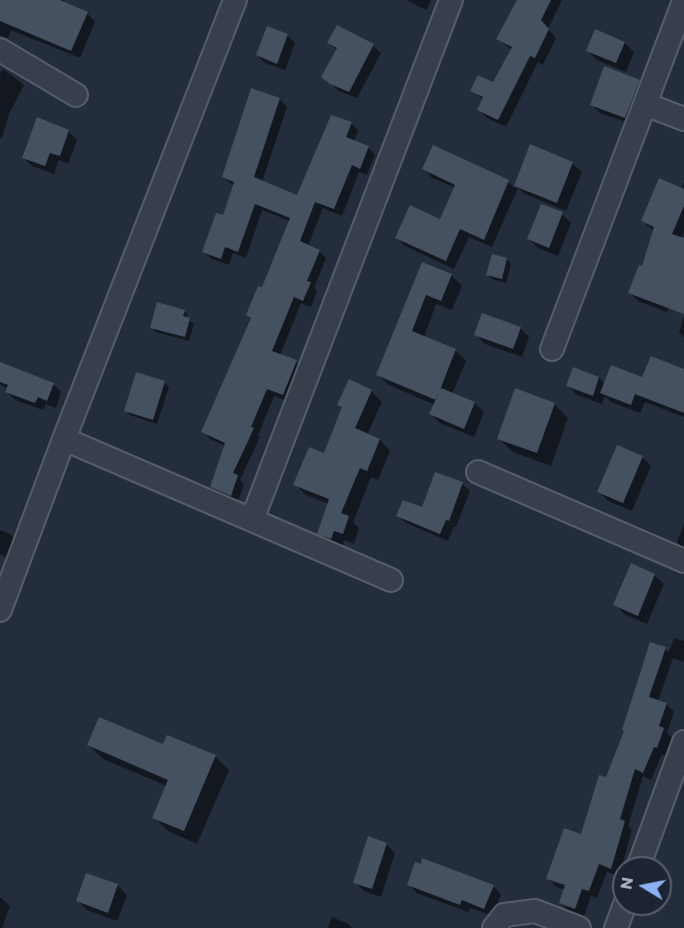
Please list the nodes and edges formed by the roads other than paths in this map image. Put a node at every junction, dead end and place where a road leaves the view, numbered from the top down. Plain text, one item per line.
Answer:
1 (235, 0) edge
2 (451, 0) edge
3 (684, 1) edge
4 (0, 50) edge
5 (76, 94) dead end
6 (645, 104) junction
7 (684, 119) edge
8 (552, 349) dead end
9 (64, 439) junction
10 (478, 472) dead end
11 (252, 520) junction
12 (684, 561) edge
13 (391, 580) dead end
14 (0, 610) edge
15 (684, 742) edge
16 (642, 856) edge
17 (494, 928) edge
18 (579, 928) edge

1 - 9 street
2 - 11 street
3 - 6 street
4 - 5 street
6 - 7 street
6 - 8 street
9 - 11 street
9 - 14 street
10 - 12 street
11 - 13 street
15 - 16 street
17 - 18 street

